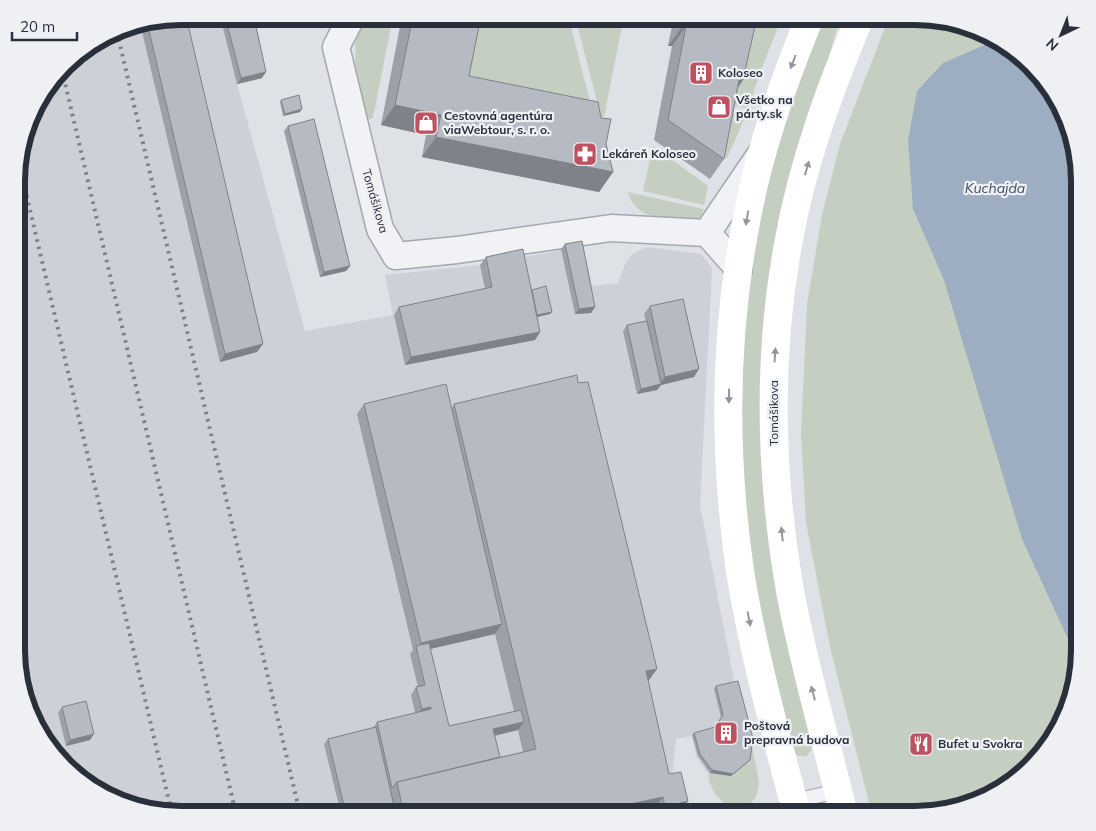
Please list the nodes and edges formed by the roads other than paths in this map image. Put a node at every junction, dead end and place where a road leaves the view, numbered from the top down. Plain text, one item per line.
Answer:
1 (347, 25) edge
2 (807, 25) edge
3 (856, 25) edge
4 (763, 150) junction
5 (707, 233) junction
6 (738, 269) junction
7 (842, 803) edge
8 (787, 806) edge
9 (819, 806) edge

1 - 5 street, Tomášikova
2 -> 4 main road
7 -> 3 main road, Tomášikova
4 - 5 street
4 -> 6 main road
5 - 6 street
6 -> 8 main road
7 - 9 lane

